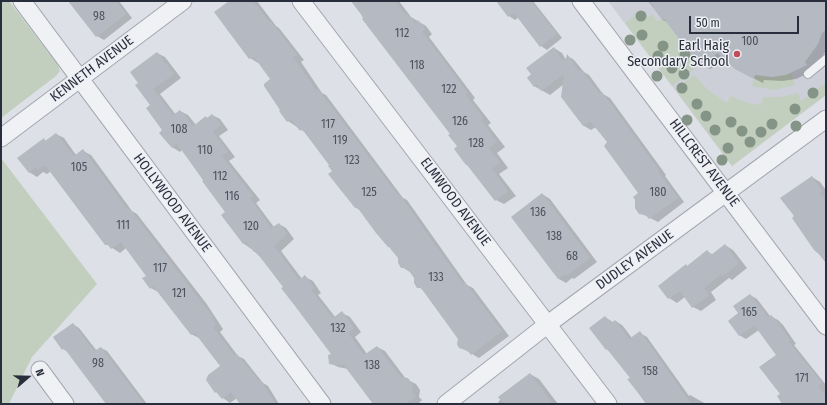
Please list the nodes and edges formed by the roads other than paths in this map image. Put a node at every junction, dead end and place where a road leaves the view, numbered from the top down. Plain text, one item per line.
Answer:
1 (22, 1) edge
2 (183, 1) edge
3 (301, 1) edge
4 (581, 1) edge
5 (826, 59) edge
6 (808, 74) dead end
7 (80, 79) junction
8 (826, 119) edge
9 (1, 138) edge
10 (726, 193) junction
11 (548, 324) junction
12 (826, 326) edge
13 (40, 370) dead end
14 (65, 404) edge
15 (322, 404) edge
16 (446, 404) edge
17 (608, 404) edge

1 - 7 street, HOLLYWOOD AVENUE
2 - 7 street, KENNETH AVENUE
3 - 11 street, ELMWOOD AVENUE
4 - 10 street, HILLCREST AVENUE
5 - 6 lane
7 - 9 street, KENNETH AVENUE
7 - 15 street, HOLLYWOOD AVENUE
8 - 10 street, DUDLEY AVENUE
10 - 11 street, DUDLEY AVENUE
10 - 12 street, HILLCREST AVENUE
11 - 16 street, DUDLEY AVENUE
11 - 17 street, ELMWOOD AVENUE
13 - 14 street

